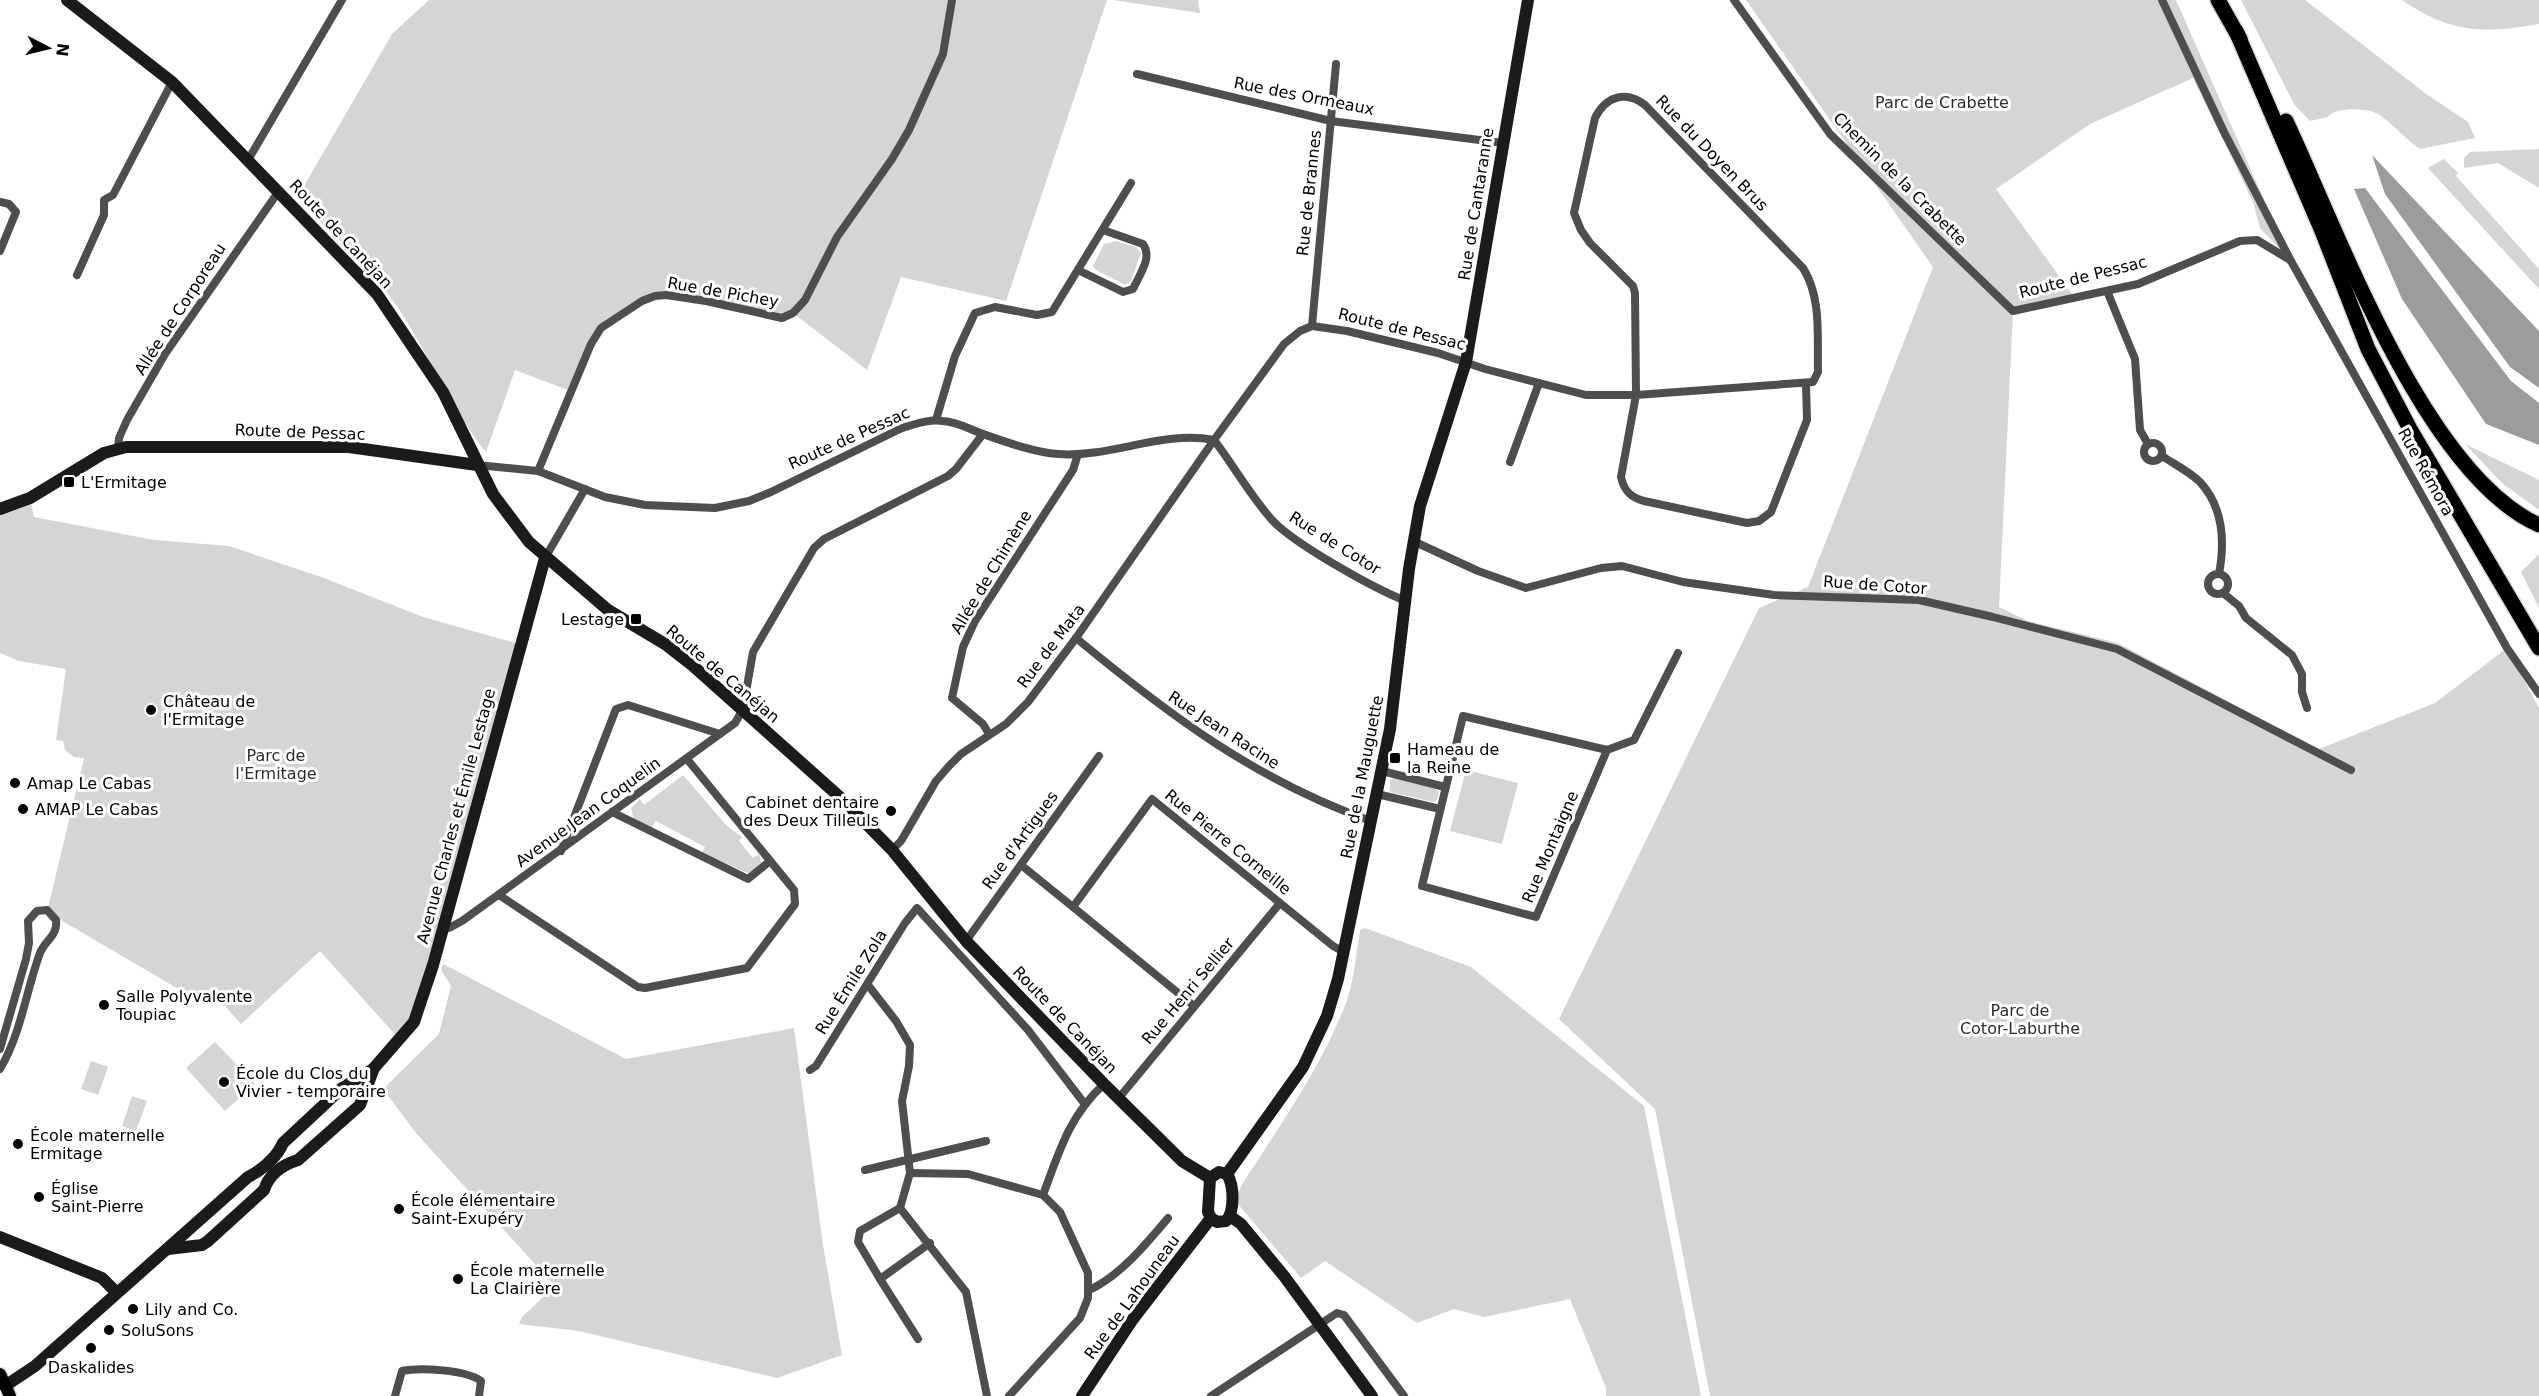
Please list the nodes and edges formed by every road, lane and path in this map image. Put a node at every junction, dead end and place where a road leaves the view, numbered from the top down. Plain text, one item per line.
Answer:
1 (67, 0) edge
2 (342, 0) edge
3 (952, 0) edge
4 (1528, 0) edge
5 (1535, 0) edge
6 (1734, 0) edge
7 (2162, 0) edge
8 (2218, 0) edge
9 (2236, 31) junction
10 (1519, 51) junction
11 (1336, 64) dead end
12 (1137, 74) dead end
13 (172, 82) junction
14 (1331, 121) junction
15 (1503, 143) junction
16 (248, 160) junction
17 (1131, 183) dead end
18 (279, 192) junction
19 (0, 202) edge
20 (1103, 230) junction
21 (0, 251) edge
22 (2291, 261) junction
23 (1078, 270) junction
24 (77, 275) dead end
25 (2107, 291) junction
26 (2013, 311) joint
27 (1312, 326) junction
28 (1466, 362) junction
29 (1539, 383) junction
30 (1809, 383) junction
31 (1636, 395) junction
32 (936, 420) junction
33 (983, 434) junction
34 (1214, 440) junction
35 (2148, 444) junction
36 (118, 448) junction
37 (1078, 454) junction
38 (2162, 456) junction
39 (1510, 462) dead end
40 (477, 465) junction
41 (538, 471) junction
42 (585, 489) junction
43 (0, 509) edge
44 (2539, 525) edge
45 (1413, 541) junction
46 (545, 558) junction
47 (2219, 574) junction
48 (2223, 593) junction
49 (1406, 601) junction
50 (1076, 638) junction
51 (2539, 648) edge
52 (1678, 654) dead end
53 (2539, 694) edge
54 (2307, 708) dead end
55 (743, 709) junction
56 (720, 734) junction
57 (989, 734) junction
58 (1607, 750) junction
59 (1099, 756) dead end
60 (687, 759) junction
61 (2351, 770) dead end
62 (1382, 771) junction
63 (1445, 787) junction
64 (1377, 794) junction
65 (1440, 809) junction
66 (612, 812) junction
67 (1371, 821) junction
68 (892, 850) junction
69 (561, 852) junction
70 (770, 861) junction
71 (1021, 865) junction
72 (499, 895) junction
73 (1280, 903) junction
74 (1073, 907) junction
75 (442, 927) junction
76 (966, 941) junction
77 (1344, 952) junction
78 (868, 986) junction
79 (1194, 1006) junction
80 (0, 1048) edge
81 (374, 1068) junction
82 (0, 1069) edge
83 (810, 1070) dead end
84 (355, 1081) junction
85 (1104, 1084) junction
86 (366, 1091) junction
87 (1118, 1098) junction
88 (1084, 1103) junction
89 (986, 1141) dead end
90 (908, 1160) junction
91 (865, 1170) dead end
92 (910, 1173) junction
93 (1227, 1174) junction
94 (1210, 1178) junction
95 (1043, 1195) junction
96 (900, 1208) junction
97 (1230, 1216) junction
98 (1168, 1218) dead end
99 (1211, 1218) junction
100 (186, 1234) junction
101 (0, 1237) edge
102 (930, 1243) junction
103 (192, 1245) junction
104 (168, 1249) junction
105 (880, 1279) junction
106 (1089, 1290) junction
107 (116, 1292) junction
108 (1320, 1323) junction
109 (918, 1339) dead end
110 (0, 1374) edge
111 (5, 1391) edge
112 (395, 1396) edge
113 (479, 1396) edge
114 (987, 1396) edge
115 (1009, 1396) edge
116 (1082, 1396) edge
117 (1211, 1396) edge
118 (1372, 1396) edge
119 (1404, 1396) edge

1 - 13 street, Route de Canéjan
2 - 16 street
3 - 41 street, Rue de Pichey
4 - 10 street, Rue de Cantaranne
5 - 10 street, Rue de Cantaranne
6 - 26 street, Chemin de la Crabette
7 - 22 street, Rue Rémora
8 - 9 highway
9 - 44 highway
9 - 51 highway
10 - 15 street, Rue de Cantaranne
11 - 14 street, Rue de Brannes
12 - 14 street, Rue des Ormeaux
13 - 16 street, Route de Canéjan
13 - 24 street
14 - 15 street, Rue des Ormeaux
14 - 27 street, Rue de Brannes
15 - 28 street, Rue de Cantaranne
16 - 18 street, Route de Canéjan
17 - 20 street
18 - 36 street, Allée de Corporeau
18 - 40 street, Route de Canéjan
19 - 21 street
20 - 23 street
20 - 23 street
22 - 25 street, Route de Pessac
22 - 53 street, Rue Rémora
23 - 32 street
25 - 26 street, Route de Pessac
25 - 35 street
27 - 28 street, Route de Pessac
27 - 34 street, Route de Pessac
28 - 29 street, Route de Pessac
28 - 45 street, Rue de la Mauguette
29 - 31 street, Route de Pessac
29 - 39 street
30 - 31 street, Route de Pessac
30 - 31 street, Rue du Doyen Brus
30 - 31 street, Rue du Doyen Brus
32 - 33 street, Route de Pessac
32 - 42 street, Route de Pessac
33 - 37 street, Route de Pessac
33 - 55 street
34 - 37 street, Route de Pessac
34 - 49 street, Rue de Cotor
34 - 50 street, Rue de Mata
35 - 38 street
35 - 38 street
36 - 40 street, Route de Pessac
36 - 43 street, Route de Pessac
37 - 57 street, Allée de Chimène
38 - 47 street
40 - 41 street, Route de Pessac
40 - 46 street, Route de Canéjan
41 - 42 street, Route de Pessac
42 - 46 street
45 - 49 street, Rue de la Mauguette
45 - 61 street, Rue de Cotor
46 - 55 street, Route de Canéjan
46 - 75 street, Avenue Charles et Émile Lestage
47 - 48 street
47 - 48 street
48 - 54 street
49 - 62 street, Rue de la Mauguette
50 - 57 street, Rue de Mata
50 - 67 street, Rue Jean Racine
52 - 58 street
55 - 56 street, Avenue Jean Coquelin
55 - 68 street, Route de Canéjan
56 - 60 street, Avenue Jean Coquelin
56 - 69 street
57 - 68 street, Rue de Mata
58 - 63 street, Rue Montaigne
58 - 65 street, Rue Montaigne
59 - 71 street, Rue d'Artigues
60 - 66 street, Avenue Jean Coquelin
60 - 70 street
62 - 63 street
62 - 64 street, Rue de la Mauguette
63 - 65 street, Rue Montaigne
64 - 65 street
64 - 67 street, Rue de la Mauguette
66 - 69 street, Avenue Jean Coquelin
66 - 70 street
67 - 77 street, Rue de la Mauguette
68 - 76 street, Route de Canéjan
69 - 72 street, Avenue Jean Coquelin
70 - 72 street
71 - 74 street
71 - 76 street, Rue d'Artigues
72 - 75 street, Avenue Jean Coquelin
73 - 74 street, Rue Pierre Corneille
73 - 77 street, Rue Pierre Corneille
73 - 79 street, Rue Henri Sellier
74 - 79 street
75 - 81 street, Avenue Charles et Émile Lestage
76 - 85 street, Route de Canéjan
77 - 93 street, Rue de la Mauguette
78 - 83 street, Rue Émile Zola
78 - 88 street, Rue Émile Zola
78 - 90 street
79 - 87 street, Rue Henri Sellier
80 - 82 street
81 - 84 street, Avenue Charles et Émile Lestage
81 - 86 street, Avenue Charles et Émile Lestage
84 - 86 street
84 - 100 street, Avenue Charles et Émile Lestage
85 - 87 street, Route de Canéjan
85 - 88 street
86 - 103 street, Avenue Charles et Émile Lestage
87 - 94 street, Route de Canéjan
88 - 95 street
89 - 90 street
90 - 91 street
90 - 92 street
92 - 95 street
92 - 96 street
93 - 94 street
93 - 97 street
94 - 99 street
95 - 106 street
96 - 102 street
96 - 105 street
97 - 99 street
97 - 108 street
98 - 106 street
99 - 116 street, Rue de Lahouneau
100 - 103 street
100 - 104 street, Avenue Charles et Émile Lestage
101 - 107 street
102 - 105 street
102 - 114 street
103 - 104 street, Avenue Charles et Émile Lestage
104 - 107 street, Avenue Charles et Émile Lestage
105 - 109 street
106 - 115 street
107 - 111 street, Avenue Charles et Émile Lestage
108 - 117 street
108 - 118 street
108 - 119 street
110 - 111 main road
112 - 113 street

